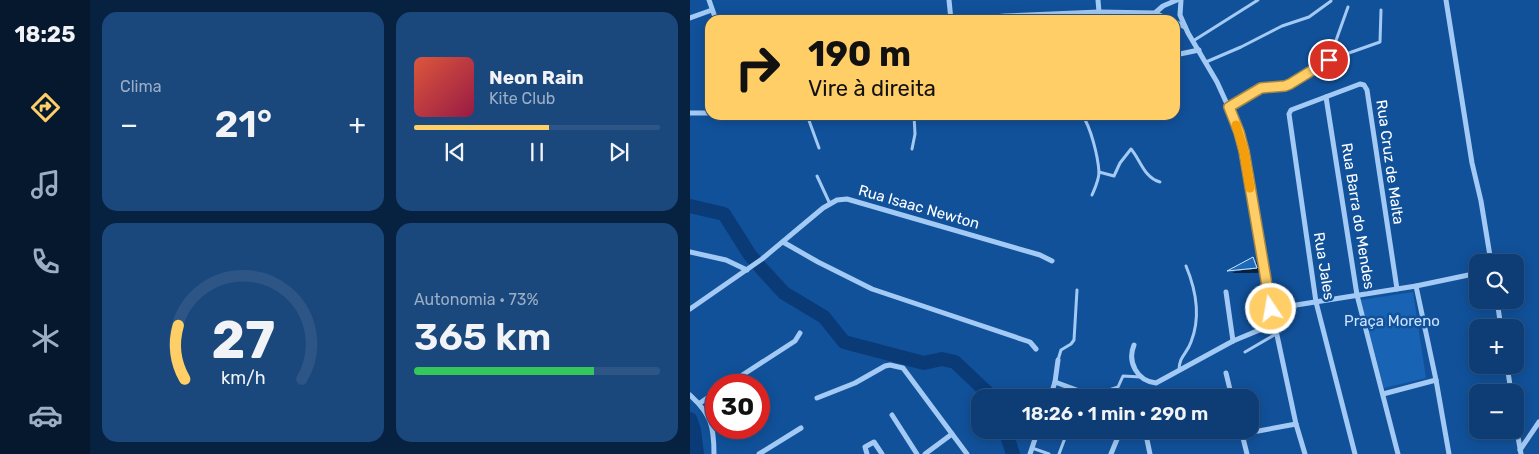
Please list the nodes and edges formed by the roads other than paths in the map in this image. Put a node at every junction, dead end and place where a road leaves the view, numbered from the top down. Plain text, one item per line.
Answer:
1 (709, 0) edge
2 (949, 0) edge
3 (1098, 0) edge
4 (1176, 0) edge
5 (1181, 0) edge
6 (1258, 0) edge
7 (1446, 0) edge
8 (1331, 1) edge
9 (1348, 7) dead end
10 (712, 10) junction
11 (1381, 10) dead end
12 (1099, 12) junction
13 (1155, 13) junction
14 (714, 15) edge
15 (950, 15) edge
16 (1028, 15) edge
17 (1159, 15) edge
18 (690, 18) edge
19 (1180, 24) edge
20 (1185, 27) junction
21 (1193, 41) junction
22 (1198, 50) junction
23 (1180, 54) edge
24 (1329, 60) junction
25 (1206, 62) junction
26 (1326, 97) junction
27 (1229, 107) junction
28 (1292, 109) joint
29 (705, 113) edge
30 (690, 114) edge
31 (809, 120) edge
32 (914, 120) edge
33 (1085, 120) edge
34 (819, 148) dead end
35 (912, 148) dead end
36 (1099, 172) junction
37 (816, 176) dead end
38 (1160, 182) dead end
39 (1092, 194) dead end
40 (830, 204) junction
41 (783, 242) junction
42 (690, 252) edge
43 (1490, 254) edge
44 (1052, 261) dead end
45 (1186, 266) dead end
46 (749, 268) junction
47 (1469, 275) edge
48 (1416, 286) junction
49 (1397, 289) junction
50 (1077, 290) dead end
51 (1226, 292) dead end
52 (1357, 295) junction
53 (1316, 302) junction
54 (690, 309) edge
55 (1271, 309) junction
56 (1274, 324) junction
57 (800, 333) dead end
58 (1276, 334) junction
59 (1233, 341) junction
60 (1134, 345) dead end
61 (1036, 349) dead end
62 (1245, 352) dead end
63 (1058, 360) joint
64 (1179, 370) junction
65 (1226, 373) dead end
66 (744, 374) edge
67 (1141, 377) junction
68 (1436, 380) junction
69 (1055, 382) junction
70 (1053, 389) edge
71 (1069, 389) edge
72 (1112, 389) edge
73 (1230, 389) edge
74 (1383, 394) junction
75 (690, 395) edge
76 (817, 398) dead end
77 (705, 400) edge
78 (700, 403) junction
79 (892, 415) dead end
80 (1539, 422) edge
81 (1296, 424) junction
82 (801, 428) dead end
83 (1259, 429) edge
84 (952, 434) junction
85 (1035, 439) edge
86 (1065, 439) edge
87 (1117, 439) edge
88 (1147, 439) edge
89 (1244, 439) edge
90 (1519, 439) edge
91 (1031, 451) edge
92 (1521, 452) edge
93 (714, 454) edge
94 (759, 454) edge
95 (867, 454) edge
96 (882, 454) edge
97 (917, 454) edge
98 (926, 454) edge
99 (966, 454) edge
100 (1049, 454) edge
101 (1059, 454) edge
102 (1111, 454) edge
103 (1150, 454) edge
104 (1247, 454) edge
105 (1305, 454) edge
106 (1355, 454) edge
107 (1398, 454) edge
108 (1449, 454) edge

1 - 10 street
2 - 15 street
3 - 12 street
4 - 13 street
5 - 20 street
6 - 21 lane
7 - 43 street
8 - 25 lane
9 - 24 lane
10 - 14 street
10 - 18 street
11 - 24 lane
12 - 13 street
12 - 16 street
13 - 17 street
19 - 20 street
20 - 21 street
21 - 22 street
22 - 23 street
22 - 25 street
24 - 27 lane
25 - 27 street
26 - 28 street, Rua Cruz de Malta
26 - 49 street, Rua Cruz de Malta
26 - 52 street, Rua Barra do Mendes
27 - 55 street
28 - 53 street, Rua Jales
29 - 30 street
31 - 34 lane
32 - 35 lane
33 - 36 lane
36 - 38 lane
36 - 39 lane
37 - 40 lane
40 - 41 street, Rua Isaac Newton
40 - 44 street, Rua Isaac Newton
41 - 46 street, Rua Isaac Newton
41 - 61 street
42 - 46 street
45 - 64 lane
46 - 54 street, Rua Isaac Newton
47 - 48 street
48 - 49 street
48 - 68 street
49 - 52 street
50 - 63 lane
51 - 59 street
52 - 53 street
52 - 74 street, Rua Barra do Mendes
53 - 55 street
53 - 106 street, Rua Jales
55 - 56 street
56 - 58 street
56 - 59 street
57 - 66 street
58 - 62 lane
58 - 81 street
59 - 64 street
60 - 67 street
63 - 69 street
64 - 67 street
65 - 73 street
67 - 72 lane
68 - 74 street
68 - 108 street
69 - 70 street
69 - 71 street
74 - 107 street, Rua Barra do Mendes
75 - 78 street
76 - 84 street
77 - 78 street
78 - 93 street
79 - 97 street
80 - 92 street
81 - 83 street
81 - 105 street
82 - 94 street
84 - 98 street
84 - 99 street
85 - 91 street
86 - 101 lane
87 - 102 street
88 - 103 street
89 - 104 street
90 - 92 street
91 - 100 lane
95 - 96 street

